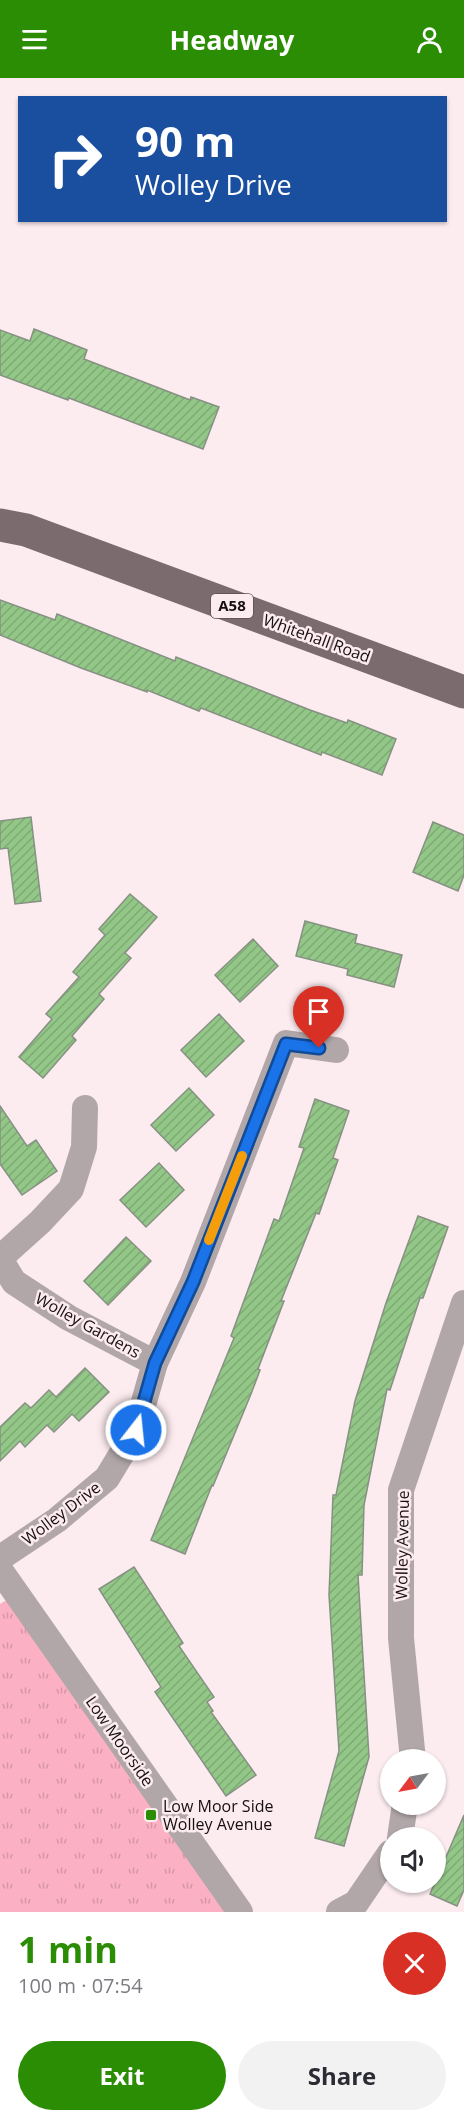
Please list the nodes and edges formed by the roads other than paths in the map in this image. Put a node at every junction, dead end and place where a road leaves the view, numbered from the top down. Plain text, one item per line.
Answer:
1 (0, 525) edge
2 (464, 692) edge
3 (336, 1050) dead end
4 (85, 1108) dead end
5 (0, 1259) edge
6 (464, 1303) edge
7 (155, 1363) junction
8 (0, 1558) edge
9 (0, 1570) edge
10 (411, 1749) edge
11 (380, 1867) edge
12 (240, 1912) edge
13 (339, 1912) edge

1 - 2 main road, Whitehall Road / A58
3 - 7 street, Wolley Drive
4 - 5 street
5 - 7 street, Wolley Gardens
6 - 10 street, Wolley Avenue
7 - 8 street, Wolley Drive
9 - 12 street, Low Moorside
11 - 13 street

